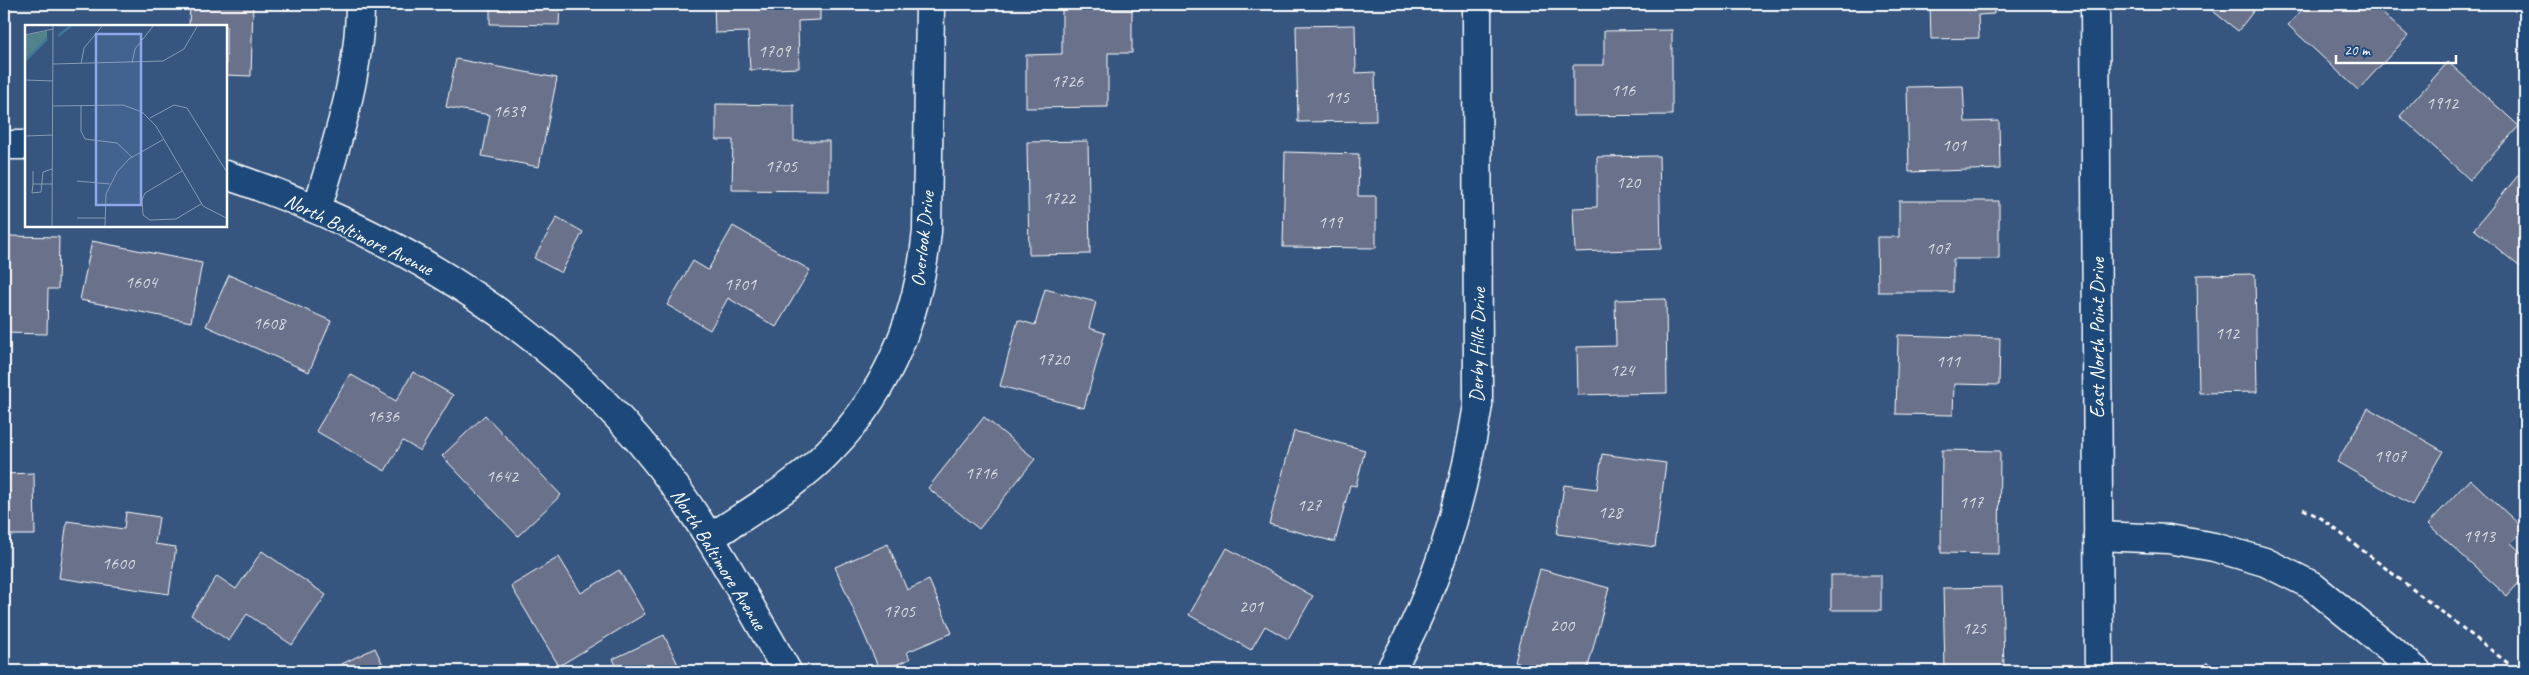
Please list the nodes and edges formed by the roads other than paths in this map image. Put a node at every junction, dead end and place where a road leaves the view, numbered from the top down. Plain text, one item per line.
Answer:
1 (360, 4) edge
2 (930, 4) edge
3 (1477, 4) edge
4 (2095, 4) edge
5 (4, 145) edge
6 (25, 146) edge
7 (228, 176) edge
8 (317, 209) junction
9 (2098, 536) junction
10 (710, 538) junction
11 (787, 671) edge
12 (1390, 671) edge
13 (2099, 671) edge
14 (2417, 671) edge

1 - 8 street
2 - 10 street, Overlook Drive
3 - 12 street, Derby Hills Drive
4 - 9 street, East North Point Drive
5 - 6 street
7 - 8 street, North Baltimore Avenue
8 - 10 street, North Baltimore Avenue
9 - 13 street, East North Point Drive
9 - 14 street
10 - 11 street, North Baltimore Avenue

